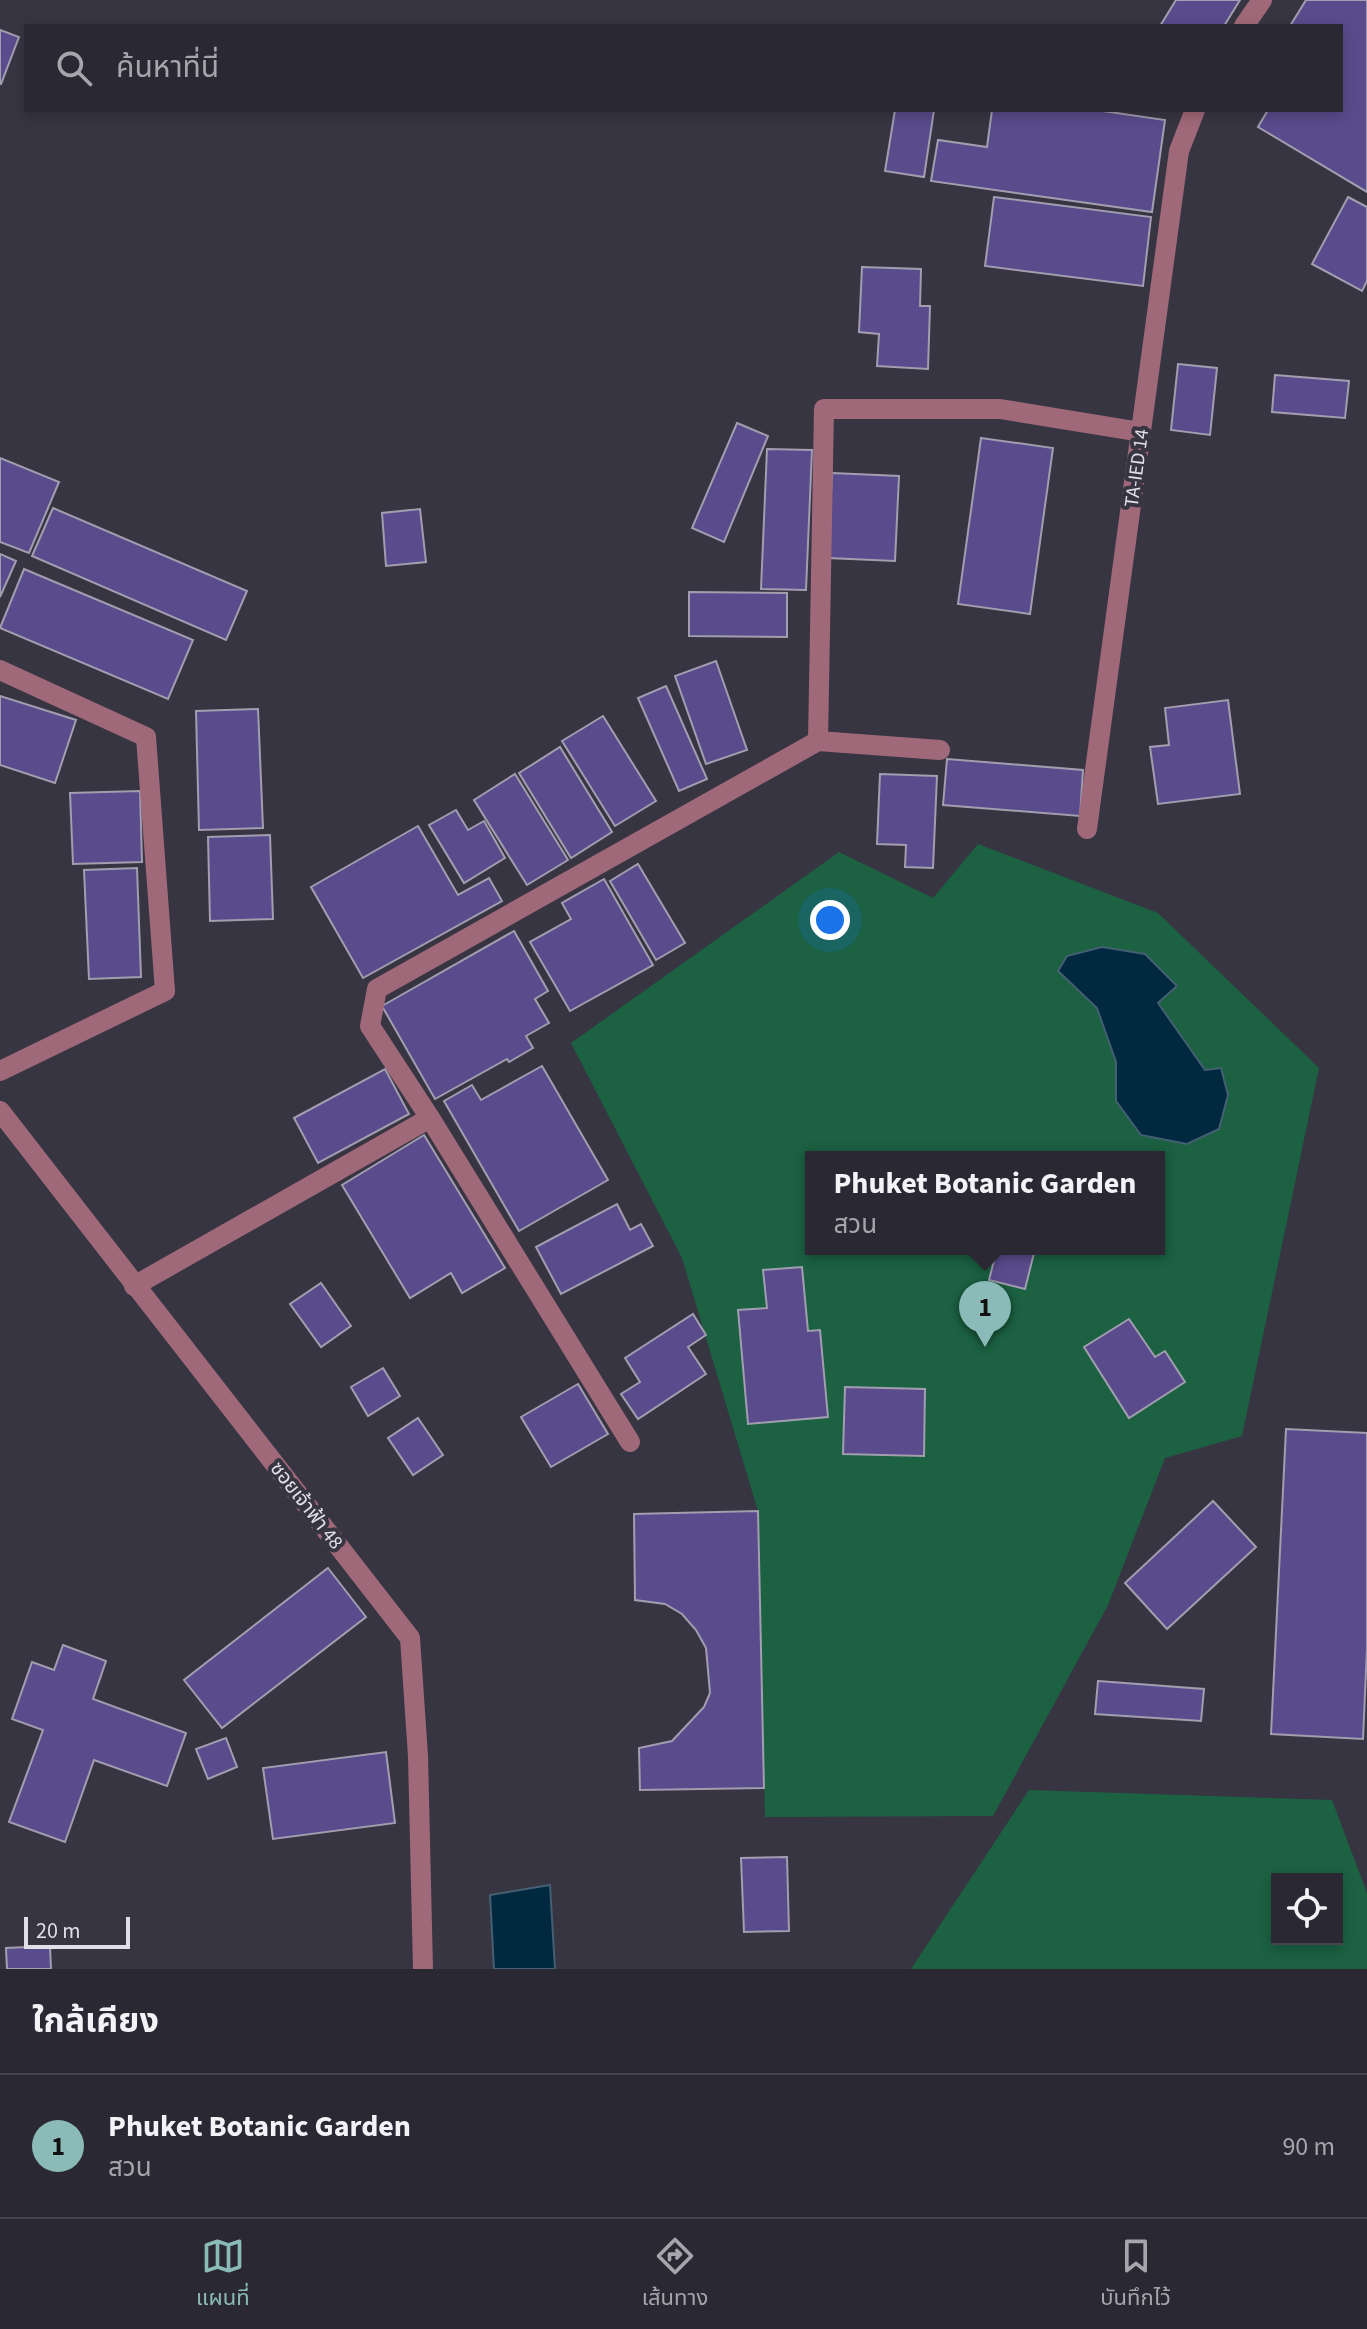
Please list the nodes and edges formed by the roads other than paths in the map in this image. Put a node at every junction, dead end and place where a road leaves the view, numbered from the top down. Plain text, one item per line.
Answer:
1 (1262, 0) edge
2 (1245, 24) edge
3 (1194, 112) edge
4 (1141, 432) junction
5 (0, 670) edge
6 (818, 741) junction
7 (940, 750) dead end
8 (1087, 829) dead end
9 (0, 1071) edge
10 (0, 1111) edge
11 (430, 1118) junction
12 (134, 1286) junction
13 (630, 1442) dead end
14 (423, 1969) edge

1 - 2 street
3 - 4 street, TA-IED 14
4 - 6 street
4 - 8 street, TA-IED 14
5 - 9 street
6 - 7 street
6 - 11 street
10 - 12 street, ซอยเจ้าฟ้า 48
11 - 12 street
11 - 13 street
12 - 14 street, ซอยเจ้าฟ้า 48

